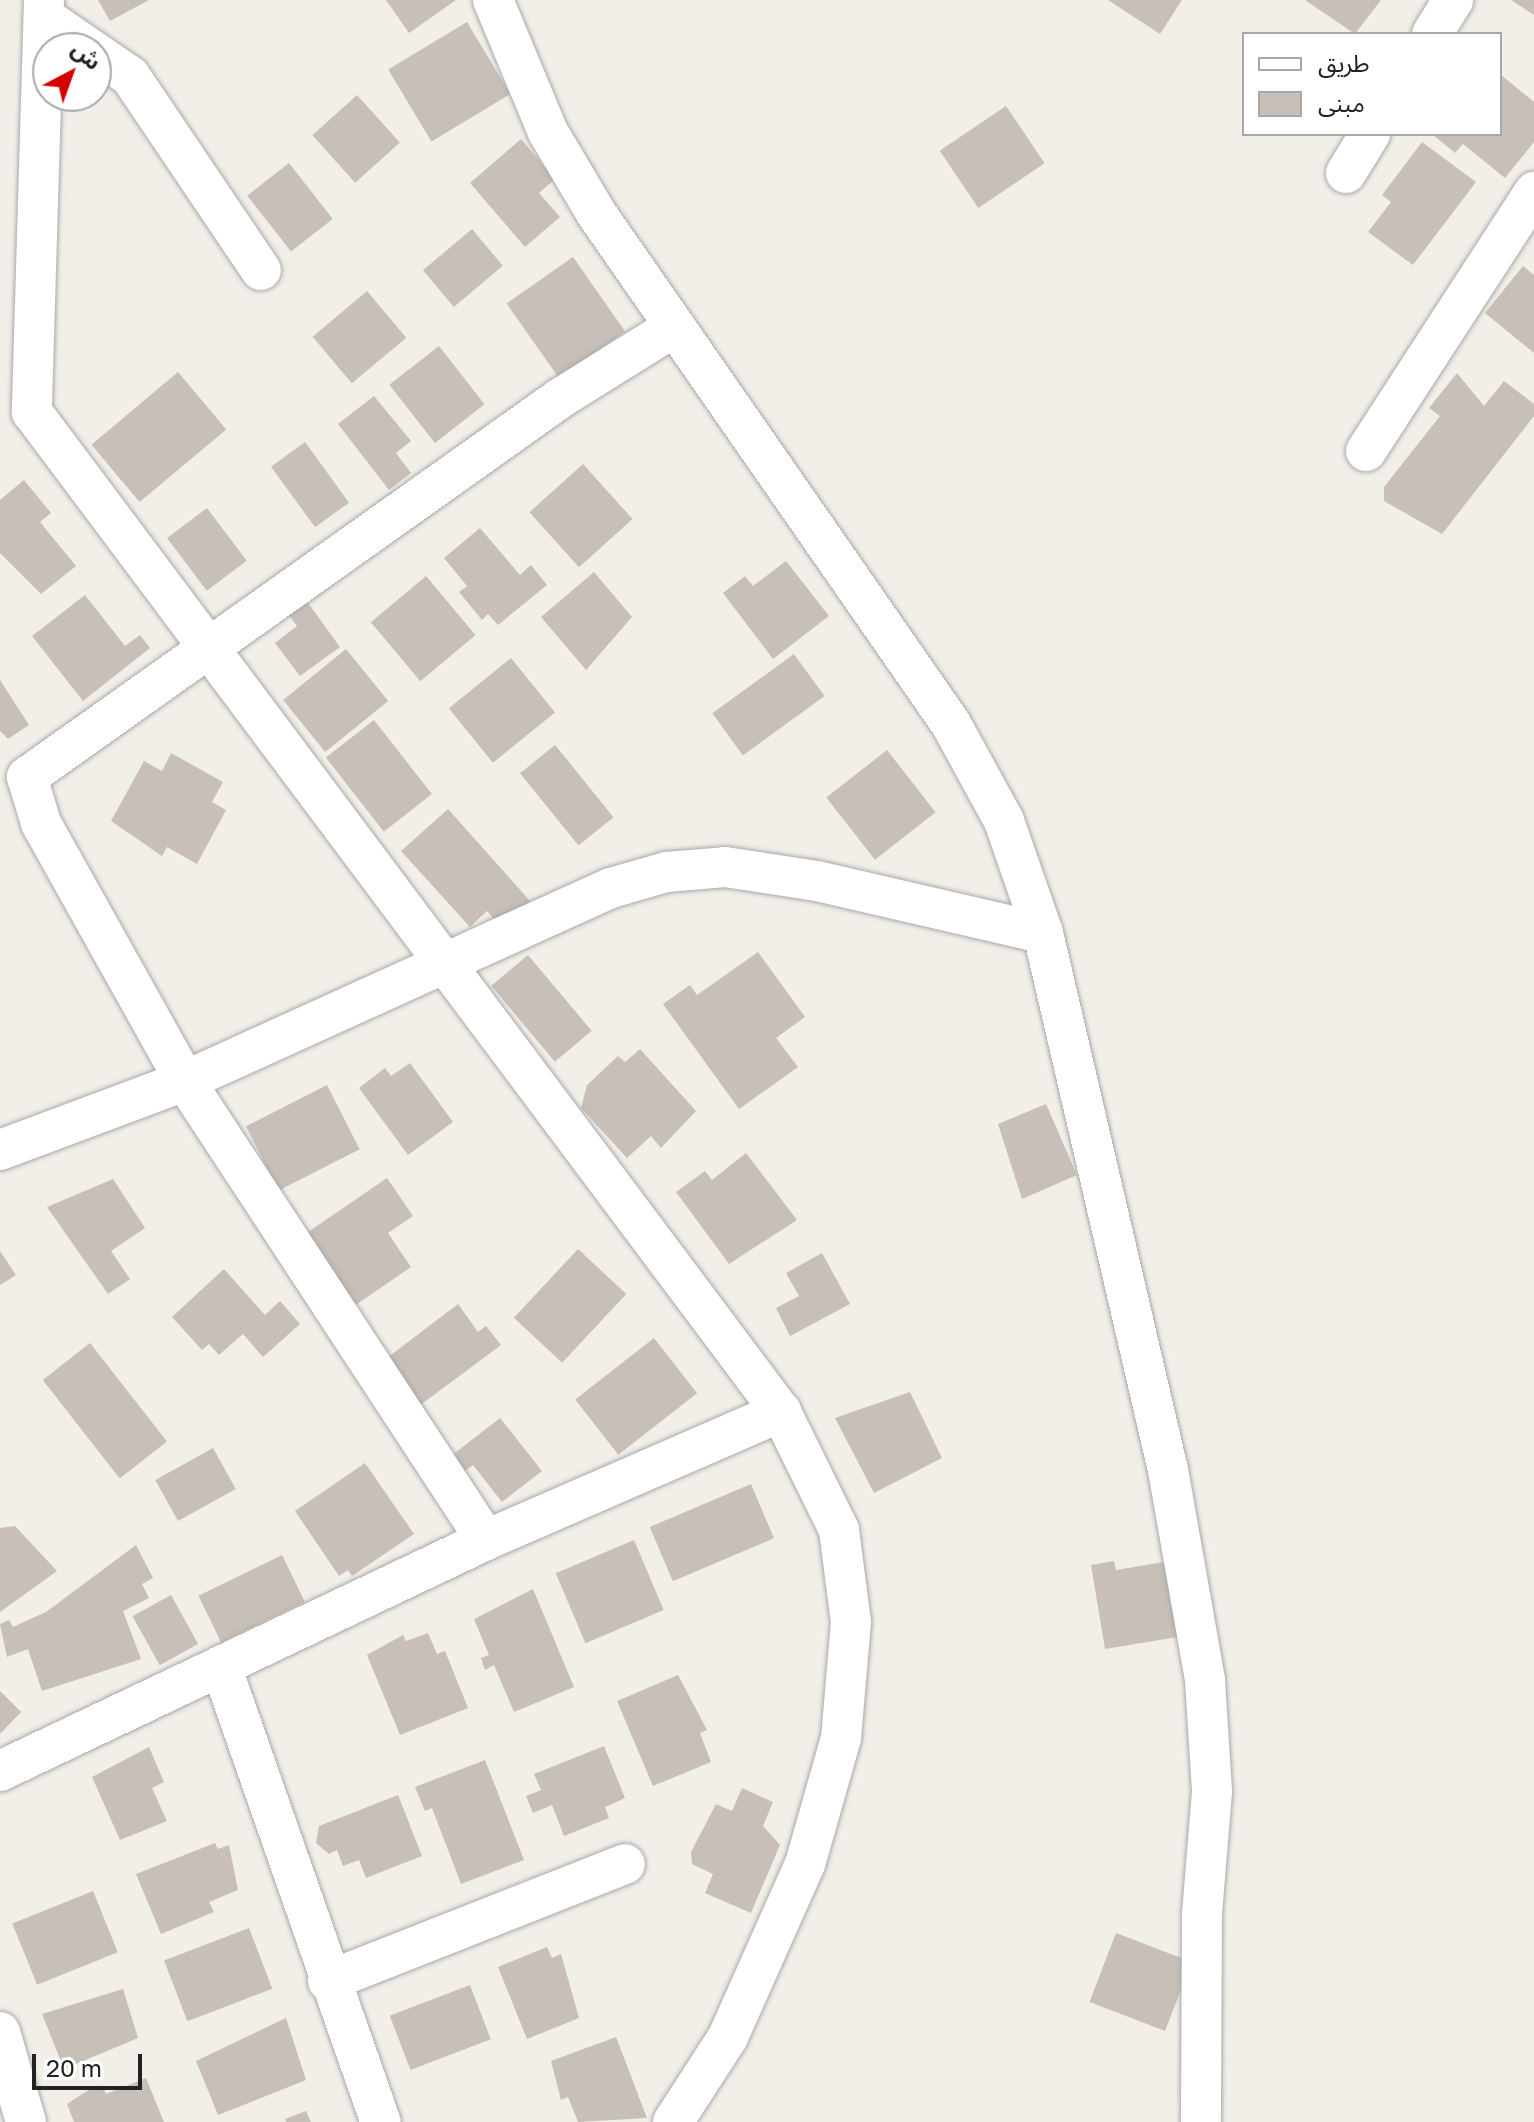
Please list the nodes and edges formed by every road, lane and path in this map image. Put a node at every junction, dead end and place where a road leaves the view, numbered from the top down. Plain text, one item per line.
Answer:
1 (493, 0) edge
2 (1453, 0) edge
3 (44, 8) edge
4 (1433, 32) edge
5 (1369, 136) edge
6 (1346, 173) dead end
7 (1534, 192) edge
8 (261, 270) dead end
9 (674, 327) junction
10 (1366, 451) dead end
11 (206, 648) junction
12 (1043, 933) junction
13 (441, 963) junction
14 (185, 1081) junction
15 (0, 1150) edge
16 (781, 1412) junction
17 (486, 1540) junction
18 (221, 1666) junction
19 (0, 1771) edge
20 (625, 1864) dead end
21 (328, 1981) junction
22 (0, 2032) edge
23 (26, 2122) edge
24 (381, 2122) edge
25 (673, 2122) edge
26 (1201, 2122) edge

1 - 9 street
2 - 4 street
3 - 8 street
3 - 11 street
5 - 6 street
7 - 10 street
9 - 11 street
9 - 12 street
11 - 13 street
11 - 14 street
12 - 13 street
12 - 26 street
13 - 14 street
13 - 16 street
14 - 15 street
14 - 17 street
16 - 17 street
16 - 25 street
17 - 18 street
18 - 19 street
18 - 21 street
20 - 21 street
21 - 24 street
22 - 23 street

